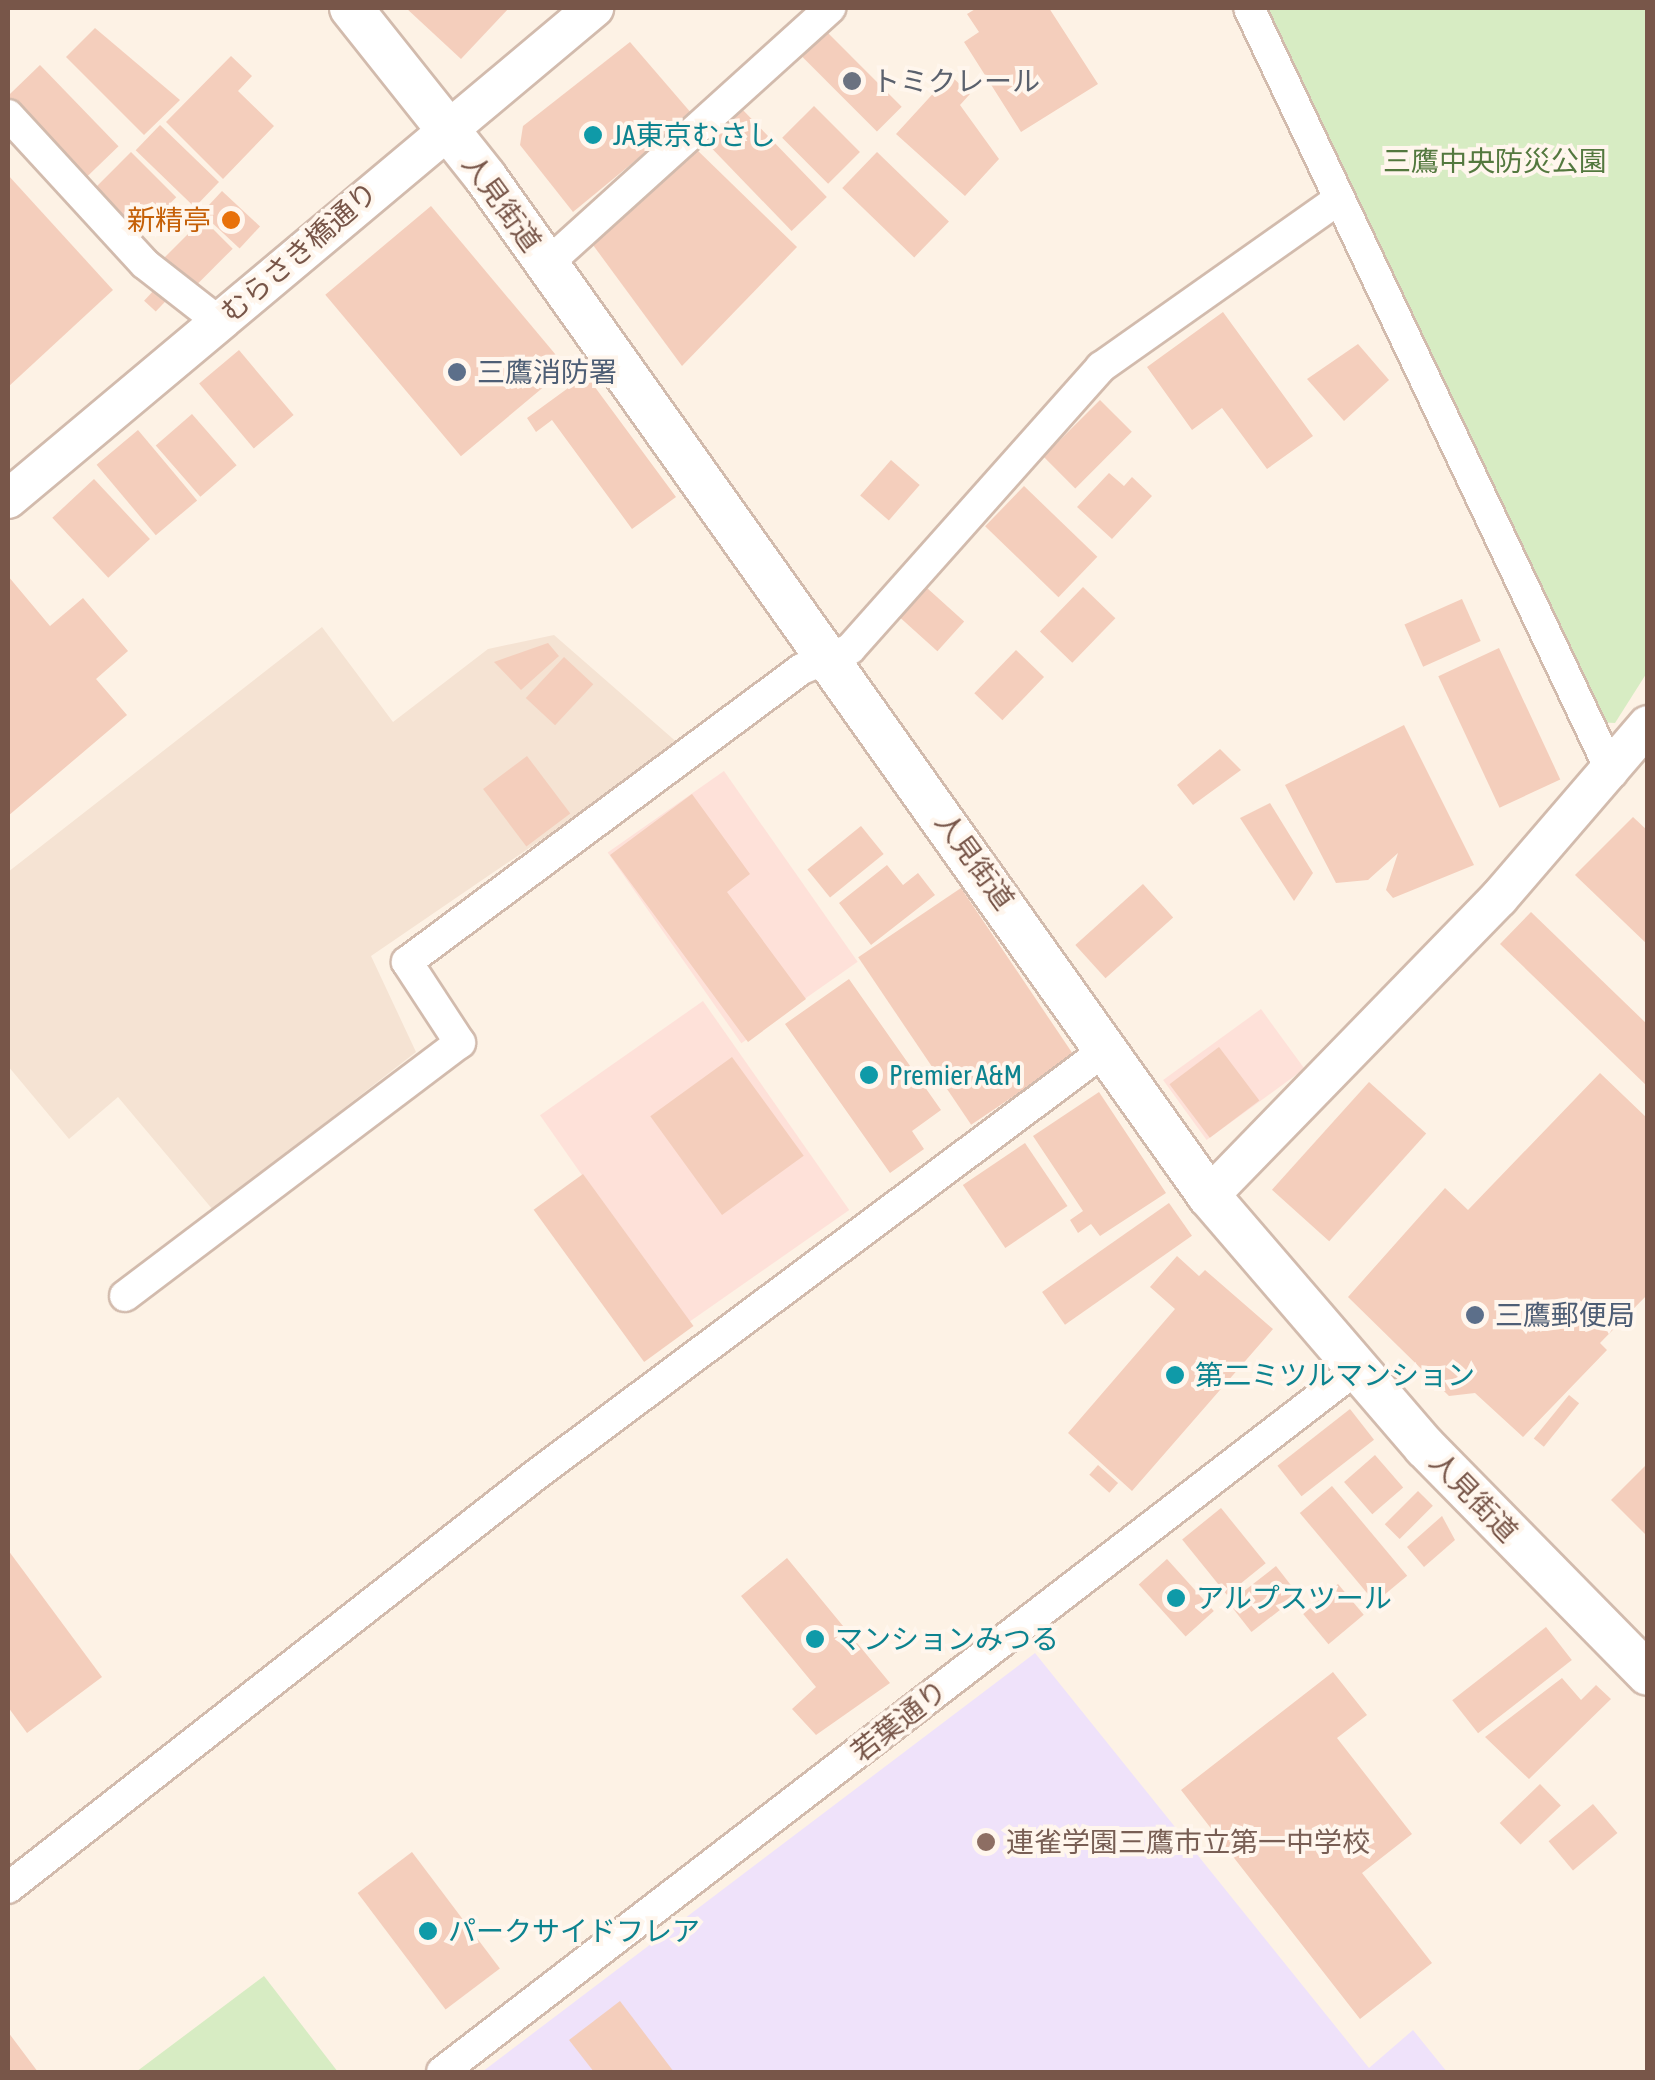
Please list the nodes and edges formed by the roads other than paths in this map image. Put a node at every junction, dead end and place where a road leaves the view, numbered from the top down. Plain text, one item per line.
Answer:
1 (351, 8) edge
2 (594, 8) edge
3 (830, 8) edge
4 (1249, 8) edge
5 (8, 115) edge
6 (446, 128) junction
7 (1336, 200) junction
8 (547, 264) junction
9 (218, 321) junction
10 (8, 498) edge
11 (826, 659) junction
12 (1648, 725) edge
13 (1612, 772) junction
14 (1108, 1048) junction
15 (1209, 1196) junction
16 (125, 1296) dead end
17 (1355, 1370) junction
18 (1648, 1674) edge
19 (8, 1888) edge
20 (442, 2072) edge

1 - 6 main road, 人見街道
2 - 6 street, むらさき橋通り
3 - 8 street
4 - 7 street
5 - 9 street
6 - 8 main road, 人見街道
6 - 9 street, むらさき橋通り
7 - 11 street
7 - 13 street
8 - 11 main road, 人見街道
9 - 10 street, むらさき橋通り
11 - 14 main road, 人見街道
11 - 16 street
12 - 13 street
13 - 15 street
14 - 15 main road, 人見街道
14 - 19 street
15 - 17 main road, 人見街道
17 - 18 main road, 人見街道
17 - 20 street, 若葉通り

